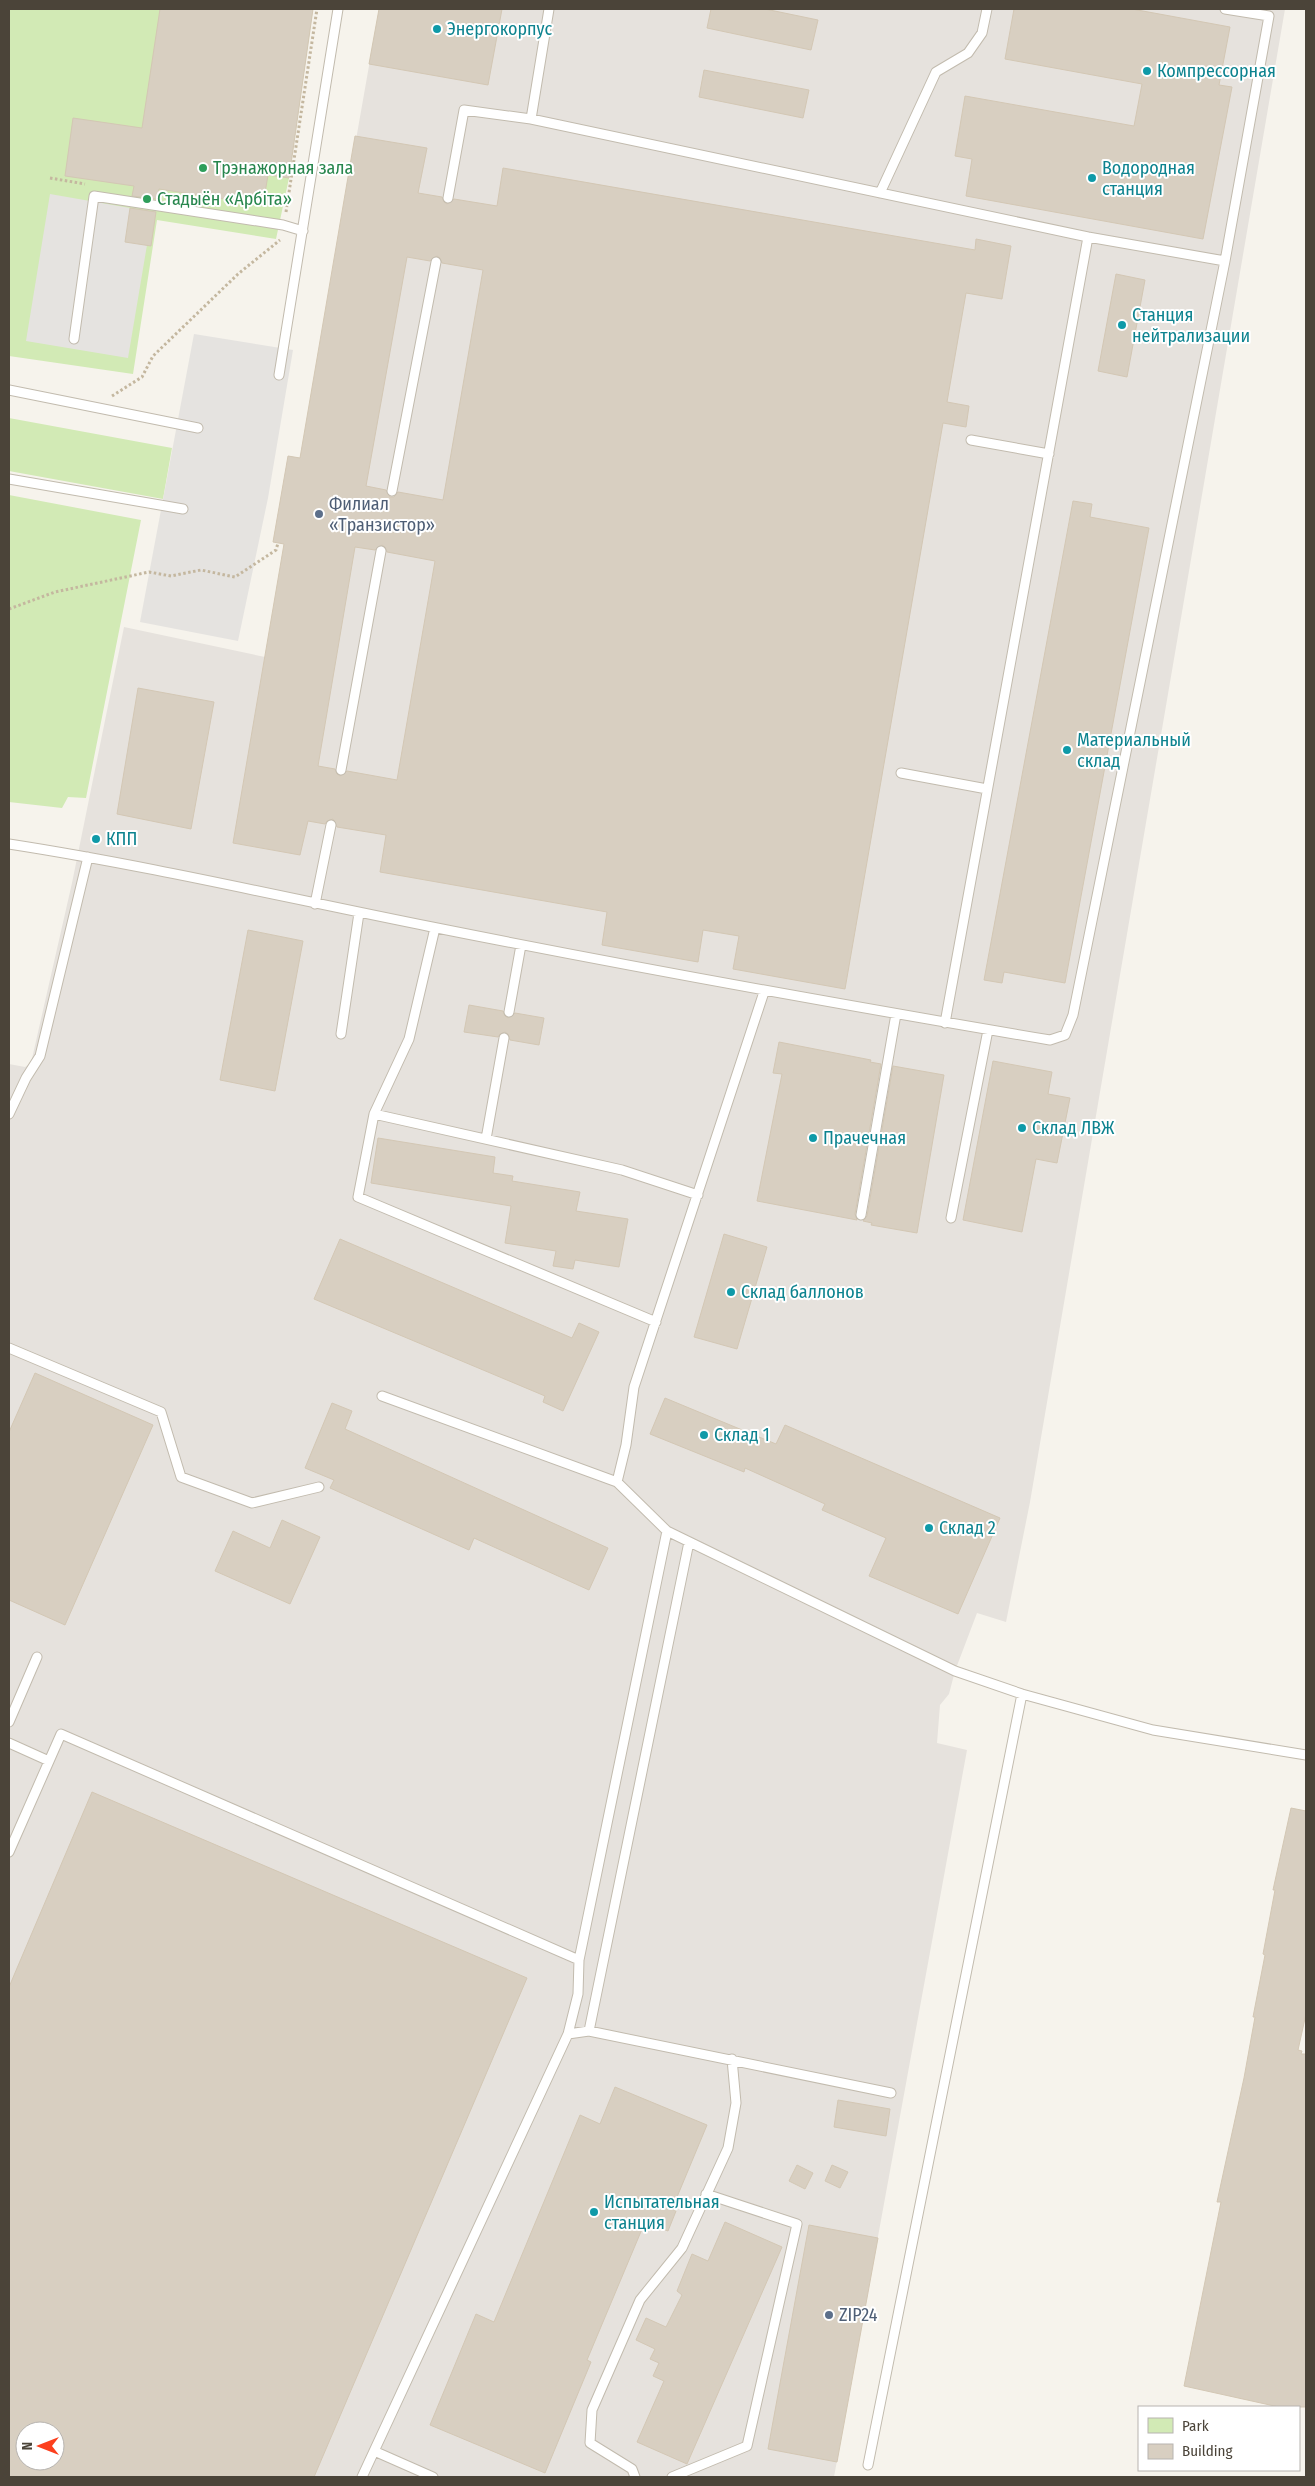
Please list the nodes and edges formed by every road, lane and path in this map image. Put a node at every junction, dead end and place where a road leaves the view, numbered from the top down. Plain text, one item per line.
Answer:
1 (317, 9) edge
2 (338, 9) edge
3 (549, 9) edge
4 (987, 9) edge
5 (1225, 9) edge
6 (531, 119) junction
7 (880, 193) junction
8 (448, 198) dead end
9 (283, 226) junction
10 (303, 231) junction
11 (1088, 237) junction
12 (436, 262) dead end
13 (1225, 262) junction
14 (74, 339) dead end
15 (279, 375) dead end
16 (9, 390) edge
17 (96, 408) junction
18 (198, 428) dead end
19 (971, 440) dead end
20 (1049, 454) junction
21 (9, 479) edge
22 (392, 491) dead end
23 (183, 509) dead end
24 (278, 543) dead end
25 (381, 551) dead end
26 (9, 609) edge
27 (341, 770) dead end
28 (901, 774) dead end
29 (987, 789) junction
30 (331, 826) dead end
31 (9, 844) edge
32 (88, 856) junction
33 (315, 904) junction
34 (359, 913) junction
35 (435, 928) junction
36 (521, 945) junction
37 (764, 992) junction
38 (509, 1012) dead end
39 (896, 1014) junction
40 (945, 1022) junction
41 (988, 1030) junction
42 (341, 1034) dead end
43 (504, 1038) dead end
44 (9, 1114) edge
45 (374, 1114) junction
46 (486, 1139) junction
47 (698, 1195) junction
48 (861, 1215) dead end
49 (951, 1218) dead end
50 (656, 1322) junction
51 (9, 1348) edge
52 (382, 1396) dead end
53 (617, 1482) junction
54 (319, 1487) dead end
55 (666, 1531) junction
56 (689, 1542) junction
57 (37, 1657) dead end
58 (1022, 1694) junction
59 (9, 1722) edge
60 (9, 1743) edge
61 (1306, 1755) edge
62 (49, 1761) junction
63 (9, 1852) edge
64 (579, 1960) junction
65 (589, 2031) junction
66 (568, 2034) junction
67 (732, 2059) junction
68 (891, 2093) dead end
69 (706, 2194) junction
70 (374, 2451) junction
71 (868, 2465) dead end
72 (362, 2477) edge
73 (433, 2477) edge
74 (635, 2477) edge
75 (672, 2477) edge

1 - 9 path
2 - 10 lane
3 - 6 lane
4 - 7 lane
5 - 13 lane
6 - 7 lane
6 - 8 lane
7 - 11 lane
9 - 10 lane
9 - 14 lane
9 - 17 path
10 - 15 lane
11 - 13 lane
11 - 20 lane
12 - 22 lane
13 - 41 lane
16 - 17 lane
17 - 18 lane
19 - 20 lane
20 - 29 lane
21 - 23 lane
24 - 26 path
25 - 27 lane
28 - 29 lane
29 - 40 lane
30 - 33 lane
31 - 32 lane
32 - 33 lane
32 - 44 lane
33 - 34 lane
34 - 35 lane
34 - 42 lane
35 - 36 lane
35 - 45 lane
36 - 37 lane
36 - 38 lane
37 - 39 lane
37 - 47 lane
39 - 40 lane
39 - 48 lane
40 - 41 lane
41 - 49 lane
43 - 46 lane
45 - 46 lane
45 - 50 lane
46 - 47 lane
47 - 50 lane
50 - 53 lane
51 - 54 lane
52 - 53 lane
53 - 55 lane
55 - 56 lane
55 - 64 lane
56 - 58 lane
56 - 65 lane
57 - 59 lane
58 - 61 lane
58 - 71 lane
60 - 62 lane
62 - 63 lane
62 - 64 lane
64 - 66 lane
65 - 66 lane
65 - 67 lane
66 - 70 lane
67 - 68 lane
67 - 69 lane
69 - 74 lane
69 - 75 lane
70 - 72 lane
70 - 73 lane

